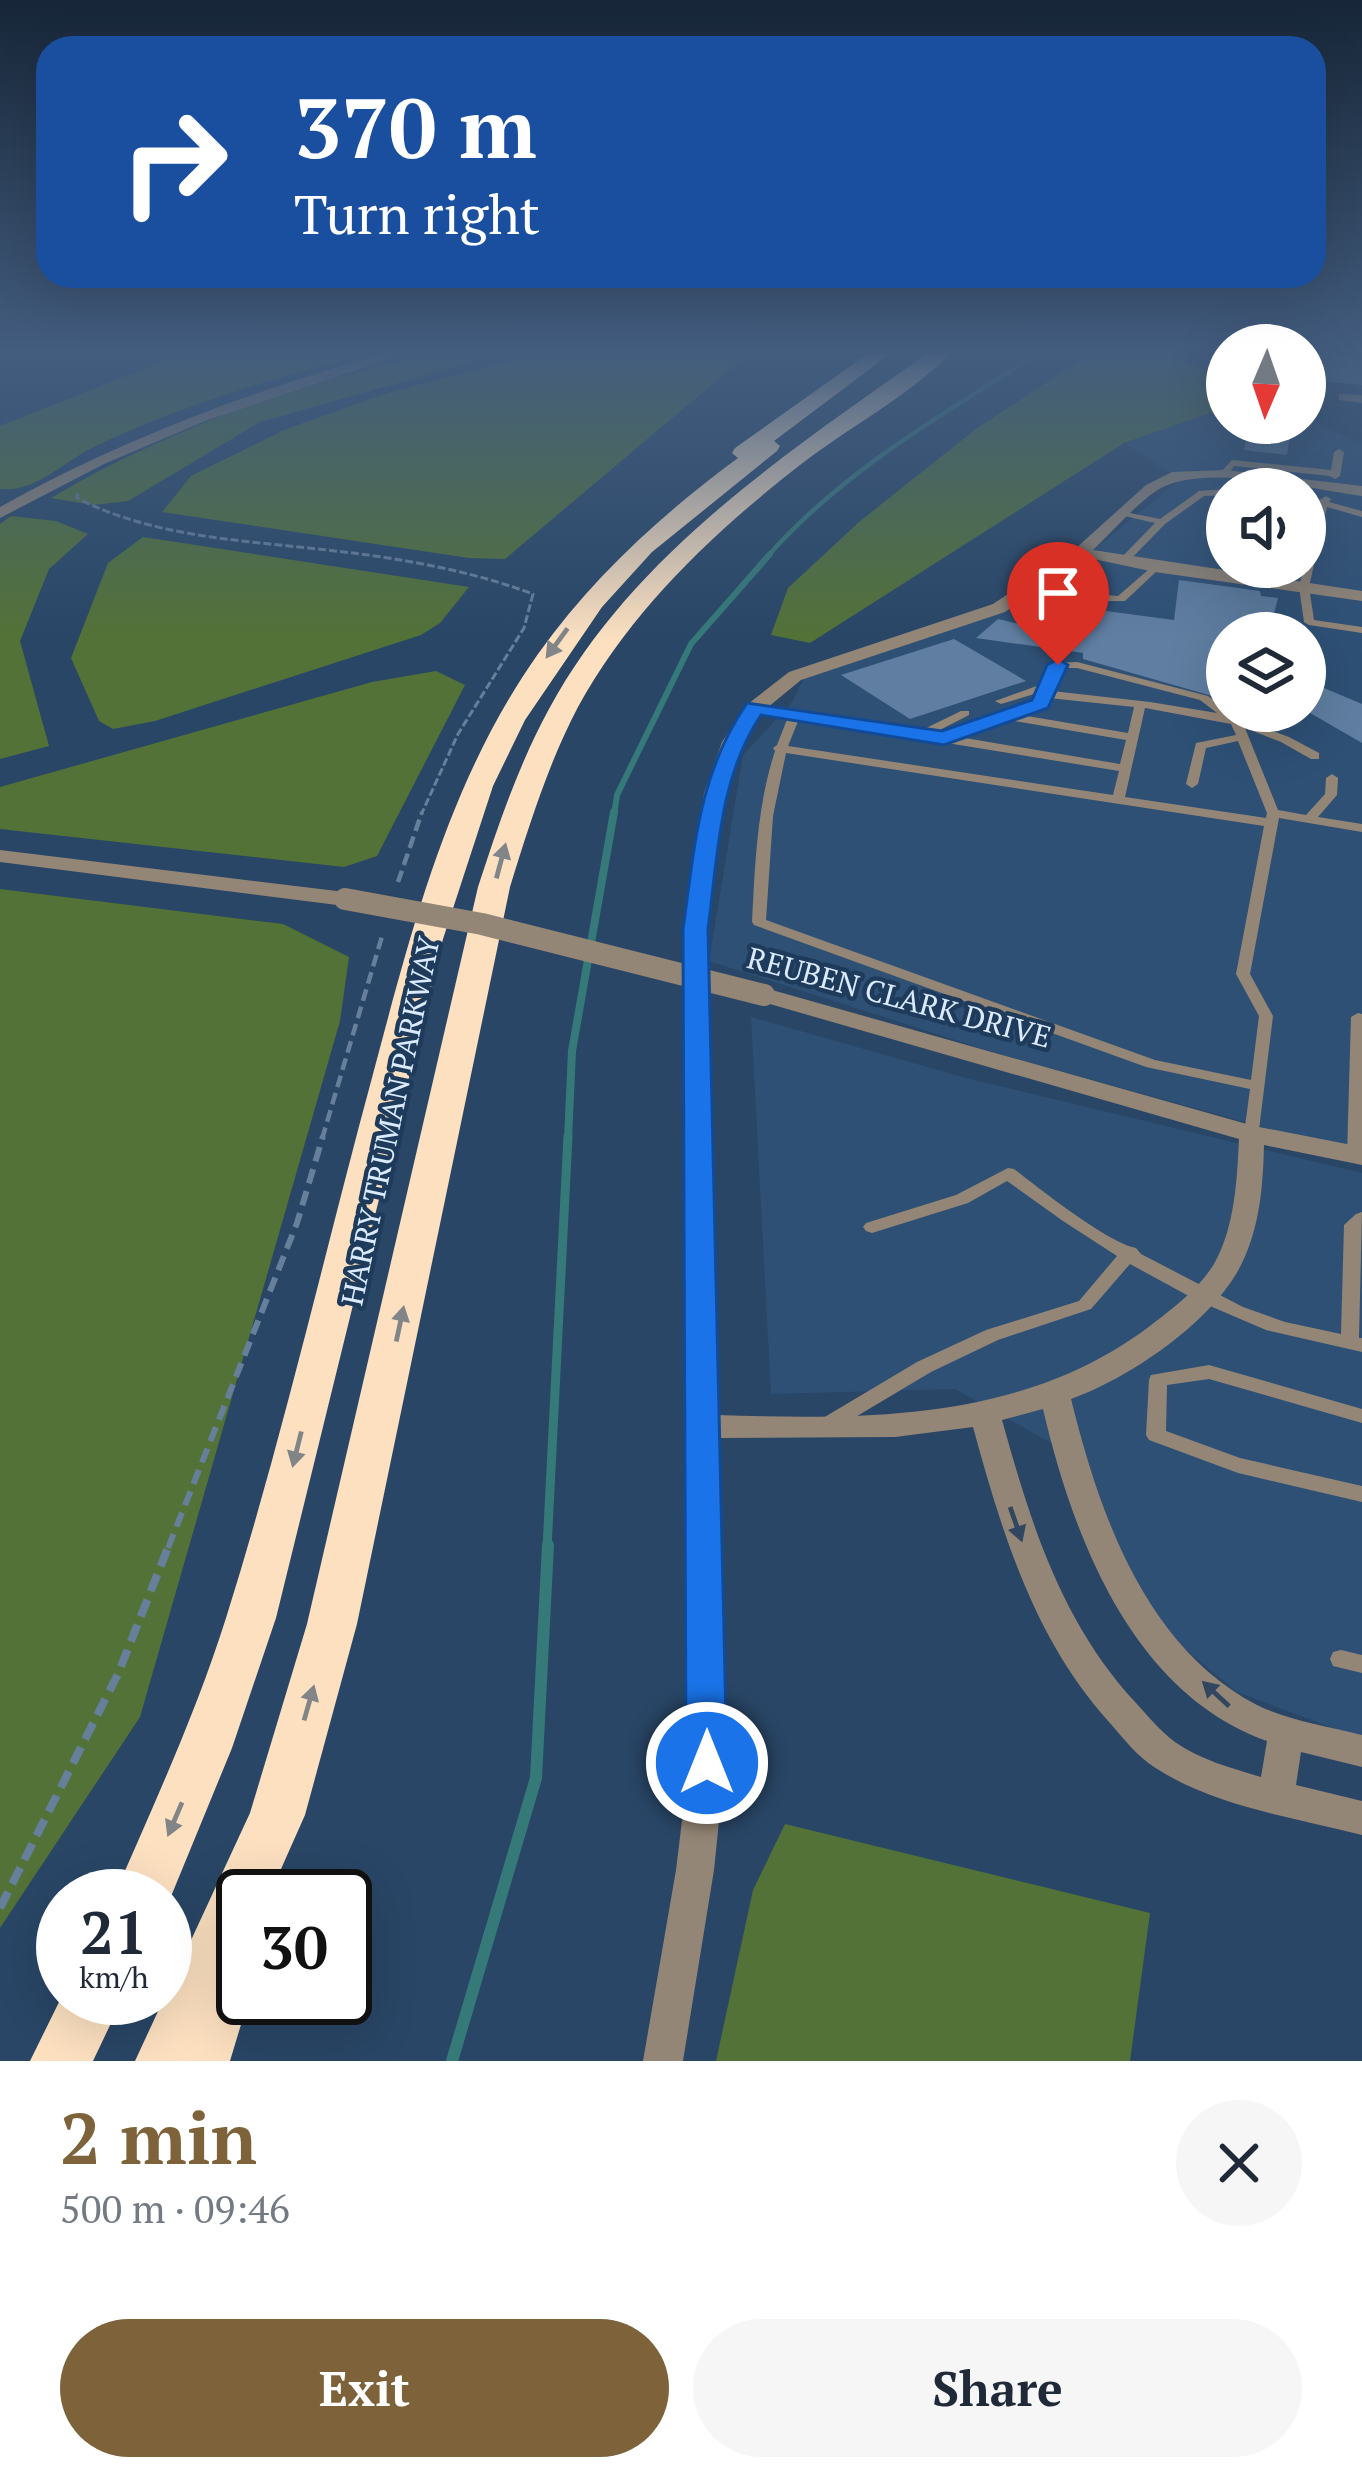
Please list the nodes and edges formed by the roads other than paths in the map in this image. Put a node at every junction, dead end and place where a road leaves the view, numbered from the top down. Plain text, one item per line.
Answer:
1 (132, 446) edge
2 (751, 446) edge
3 (771, 446) edge
4 (813, 446) edge
5 (1339, 452) dead end
6 (1206, 474) edge
7 (1326, 488) edge
8 (1330, 488) junction
9 (1206, 490) edge
10 (1326, 490) edge
11 (1362, 490) edge
12 (1326, 503) edge
13 (0, 513) edge
14 (1123, 513) junction
15 (1362, 514) edge
16 (1162, 522) junction
17 (1081, 552) junction
18 (634, 555) junction
19 (1123, 561) junction
20 (1155, 567) junction
21 (1206, 574) edge
22 (1032, 586) junction
23 (1304, 588) edge
24 (1310, 588) edge
25 (1079, 594) dead end
26 (1362, 596) edge
27 (1107, 598) dead end
28 (1362, 630) edge
29 (1047, 689) junction
30 (1206, 699) edge
31 (1001, 701) dead end
32 (1140, 706) junction
33 (755, 708) junction
34 (965, 713) dead end
35 (795, 715) junction
36 (1206, 716) edge
37 (1010, 717) junction
38 (915, 732) junction
39 (1240, 732) edge
40 (1270, 732) edge
41 (1132, 737) junction
42 (1242, 737) junction
43 (944, 738) junction
44 (779, 748) junction
45 (1315, 756) dead end
46 (894, 762) junction
47 (1125, 768) junction
48 (1332, 778) dead end
49 (1192, 784) dead end
50 (1118, 800) junction
51 (1272, 818) junction
52 (1309, 819) junction
53 (1362, 828) edge
54 (0, 856) edge
55 (1358, 1017) dead end
56 (1258, 1086) junction
57 (1252, 1134) junction
58 (1359, 1155) edge
59 (1362, 1218) edge
60 (872, 1228) dead end
61 (1130, 1252) junction
62 (1203, 1296) junction
63 (1356, 1343) edge
64 (1055, 1395) junction
65 (984, 1411) junction
66 (1362, 1416) edge
67 (706, 1426) junction
68 (818, 1430) junction
69 (1362, 1494) edge
70 (1287, 1730) junction
71 (1362, 1751) edge
72 (1276, 1794) junction
73 (277, 1816) junction
74 (1362, 1817) edge
75 (153, 1869) edge
76 (260, 1869) edge
77 (216, 2010) edge
78 (80, 2025) edge
79 (62, 2061) edge
80 (166, 2061) edge
81 (200, 2061) edge
82 (663, 2061) edge

1 - 13 street
2 - 18 highway
3 - 18 highway, HARRY TRUMAN PARKWAY
73 -> 4 highway, HARRY TRUMAN PARKWAY
5 - 8 lane
6 - 14 street
7 - 8 street
8 - 10 lane
8 - 11 street
8 - 12 lane
8 - 15 lane
9 - 16 lane
14 - 16 lane
14 - 17 street
16 - 19 lane
17 - 19 street
17 - 22 street
18 -> 75 highway, HARRY TRUMAN PARKWAY
19 - 20 street
20 - 21 street
20 - 27 lane
22 - 25 lane
22 - 33 street
23 - 28 lane
24 - 26 street
29 - 30 lane
29 - 31 lane
29 - 32 lane
29 - 37 lane
32 - 36 lane
32 - 41 lane
33 - 35 lane
33 - 67 street
34 - 38 lane
35 - 38 lane
35 - 44 lane
37 - 41 lane
37 - 43 lane
38 - 43 lane
38 - 46 lane
39 - 42 lane
40 - 45 lane
41 - 47 lane
42 - 49 lane
42 - 51 lane
43 - 47 lane
44 - 46 lane
44 - 56 lane
46 - 50 lane
47 - 50 lane
48 - 52 lane
50 - 51 lane
51 - 52 lane
51 - 56 lane
52 - 53 lane
54 - 57 street, REUBEN CLARK DRIVE, bridge
55 - 58 lane
56 - 57 lane
57 - 58 street, REUBEN CLARK DRIVE
57 - 62 street
59 - 63 lane
60 - 61 lane
61 - 62 lane
61 - 68 lane
62 - 63 lane
62 - 64 street
64 - 65 street
70 -> 64 street
65 - 68 street
65 -> 72 street
66 - 69 lane
67 - 68 street
67 - 82 street
70 - 71 street
70 - 72 street
72 - 74 street
73 - 76 highway
73 - 80 highway, HARRY TRUMAN PARKWAY
77 - 81 highway
78 - 79 highway

